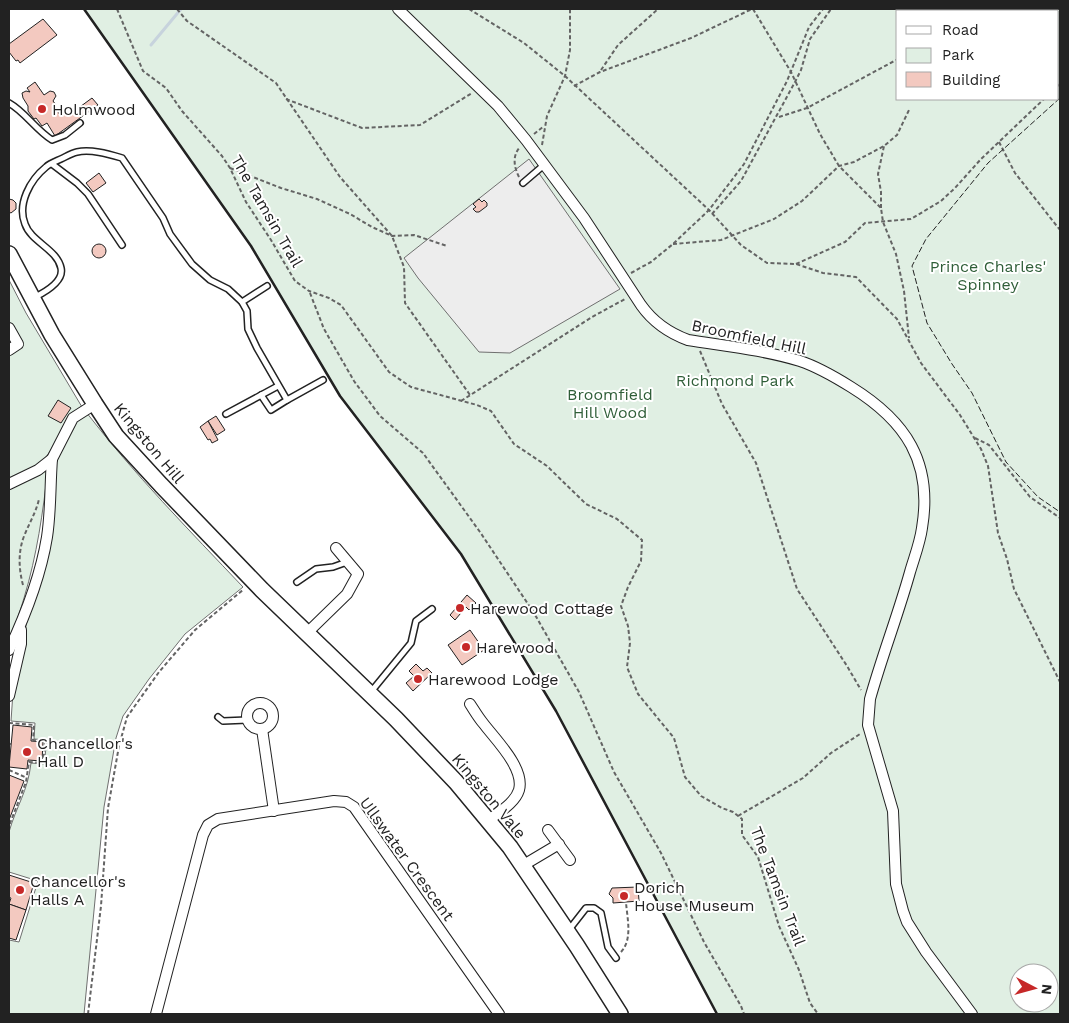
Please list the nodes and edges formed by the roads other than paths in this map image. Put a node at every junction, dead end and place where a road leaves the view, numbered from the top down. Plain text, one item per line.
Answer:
1 (398, 9) edge
2 (9, 103) edge
3 (80, 123) dead end
4 (543, 162) junction
5 (52, 164) junction
6 (523, 184) dead end
7 (122, 245) dead end
8 (10, 262) edge
9 (267, 286) dead end
10 (32, 298) junction
11 (242, 302) junction
12 (9, 328) edge
13 (9, 350) edge
14 (323, 380) dead end
15 (278, 386) junction
16 (261, 395) junction
17 (287, 400) junction
18 (95, 404) junction
19 (226, 414) dead end
20 (52, 459) junction
21 (9, 484) edge
22 (336, 548) dead end
23 (348, 562) junction
24 (297, 582) dead end
25 (432, 609) dead end
26 (21, 624) junction
27 (303, 630) junction
28 (9, 650) edge
29 (369, 694) junction
30 (9, 696) edge
31 (470, 704) dead end
32 (218, 717) dead end
33 (247, 720) junction
34 (262, 729) junction
35 (274, 811) junction
36 (489, 820) junction
37 (548, 830) dead end
38 (559, 844) junction
39 (570, 860) dead end
40 (522, 866) junction
41 (567, 931) junction
42 (616, 958) road end
43 (156, 1014) edge
44 (500, 1014) edge
45 (620, 1014) edge
46 (972, 1014) edge

1 - 4 street, Broomfield Hill
2 - 3 lane
4 - 6 lane
4 - 46 street, Broomfield Hill
5 - 7 lane
5 - 10 lane
5 - 11 lane
8 - 10 main road, Kingston Hill
9 - 11 lane
10 - 18 main road, Kingston Hill
11 - 15 lane
12 - 13 street
14 - 17 lane
15 - 16 lane
15 - 17 lane
16 - 17 lane
16 - 19 lane
18 - 20 street
18 - 27 main road, Kingston Hill
20 - 21 street
20 - 26 street
22 - 23 street
23 - 24 lane
23 - 27 street
25 - 29 lane
26 - 28 street
26 - 30 street
27 - 29 main road, Kingston Vale
29 - 36 main road, Kingston Vale
31 - 36 street
32 - 33 lane
33 - 34 street
33 - 34 street
34 - 35 street
35 - 43 street, Ullswater Crescent
35 - 44 street, Ullswater Crescent
36 - 40 main road, Kingston Vale
37 - 38 street
38 - 39 street
38 - 40 street
40 - 41 main road, Kingston Vale
41 - 42 lane
41 - 45 main road, Kingston Vale

